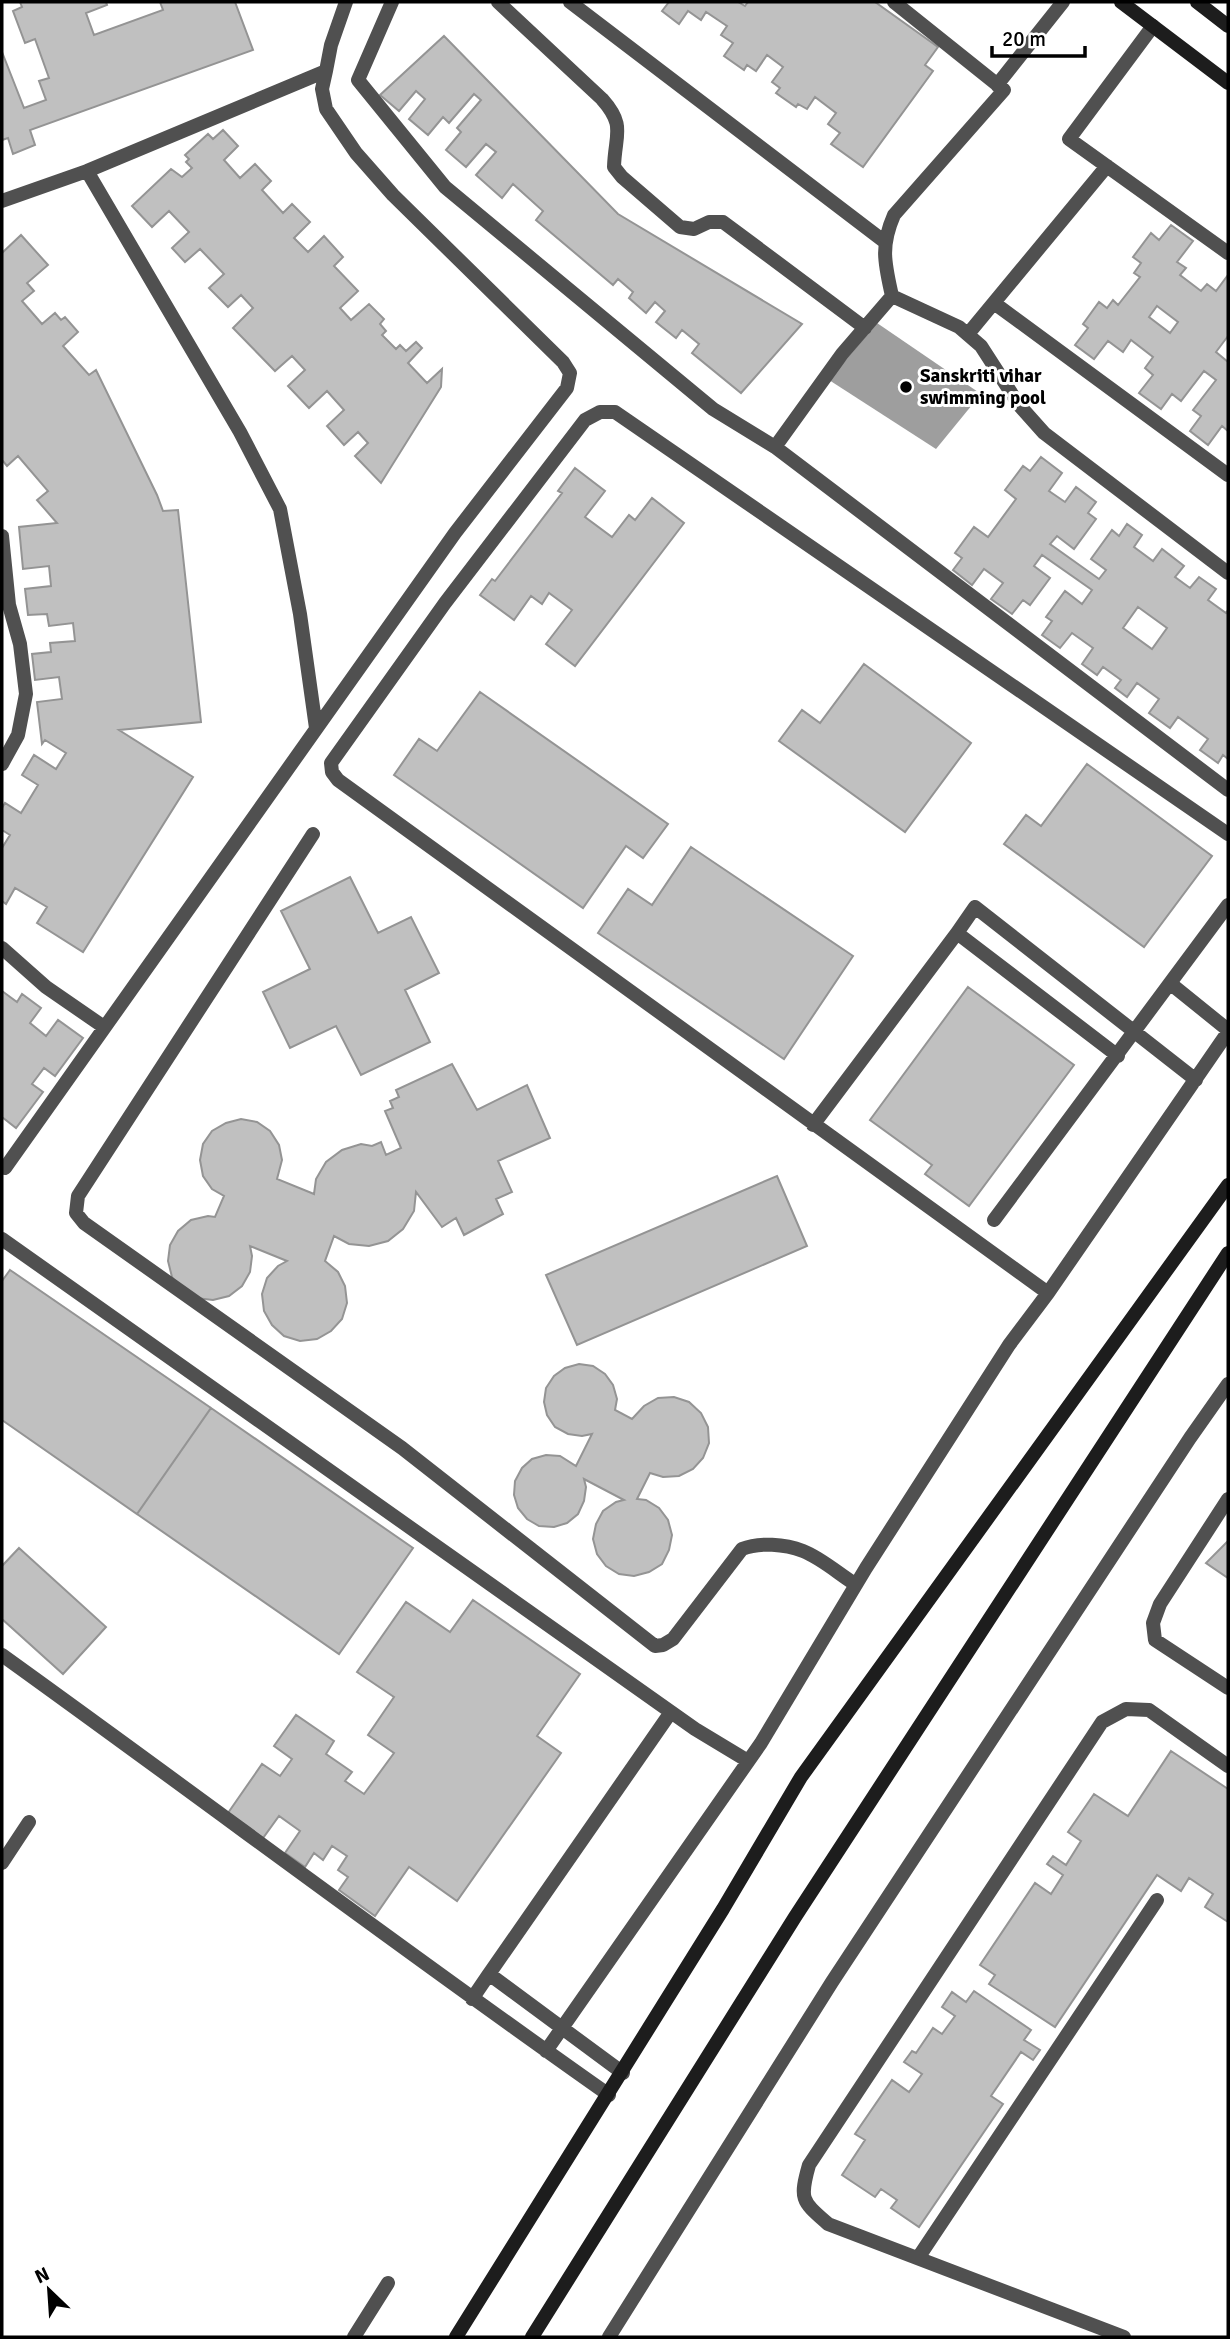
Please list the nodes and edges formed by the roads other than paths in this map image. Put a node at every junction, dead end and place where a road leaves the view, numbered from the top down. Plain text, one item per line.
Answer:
1 (346, 2) edge
2 (392, 2) edge
3 (498, 2) edge
4 (570, 2) edge
5 (894, 2) edge
6 (1063, 2) edge
7 (1121, 2) edge
8 (1197, 2) edge
9 (1153, 26) junction
10 (1228, 26) edge
11 (326, 71) junction
12 (1228, 83) edge
13 (997, 85) junction
14 (1107, 166) junction
15 (87, 171) junction
16 (2, 201) edge
17 (885, 242) junction
18 (1228, 253) edge
19 (892, 296) junction
20 (994, 303) junction
21 (864, 328) junction
22 (968, 334) junction
23 (775, 447) junction
24 (1228, 475) edge
25 (2, 536) edge
26 (5, 572) edge
27 (1228, 573) edge
28 (316, 729) junction
29 (2, 764) edge
30 (1228, 790) edge
31 (313, 834) dead end
32 (1228, 834) edge
33 (1228, 905) edge
34 (957, 933) junction
35 (2, 948) edge
36 (1171, 984) junction
37 (104, 1027) junction
38 (1228, 1031) edge
39 (1136, 1032) junction
40 (1118, 1056) junction
41 (1196, 1080) junction
42 (813, 1125) junction
43 (2, 1166) edge
44 (1228, 1185) edge
45 (994, 1220) dead end
46 (2, 1239) edge
47 (1228, 1253) edge
48 (1048, 1293) junction
49 (1228, 1384) edge
50 (1228, 1499) edge
51 (855, 1584) junction
52 (2, 1655) edge
53 (1228, 1688) edge
54 (671, 1712) junction
55 (748, 1761) junction
56 (1228, 1766) edge
57 (29, 1822) dead end
58 (2, 1863) edge
59 (1157, 1900) dead end
60 (489, 1974) junction
61 (472, 1999) junction
62 (562, 2028) junction
63 (547, 2051) junction
64 (623, 2073) junction
65 (609, 2095) junction
66 (918, 2258) junction
67 (388, 2283) dead end
68 (355, 2337) edge
69 (456, 2337) edge
70 (532, 2337) edge
71 (609, 2337) edge
72 (1124, 2337) edge

1 - 11 street
2 - 23 street
3 - 21 street
4 - 17 street
5 - 13 street
6 - 13 street
7 - 9 street
8 - 10 street
9 - 12 street
9 - 14 street
11 - 15 street
11 - 28 street
13 - 17 street
14 - 18 street
14 - 20 street
15 - 16 street
15 - 28 street
17 - 19 street
19 - 21 street
19 - 22 street
20 - 22 street
20 - 24 street
21 - 23 street
22 - 27 street
23 - 30 street
25 - 26 street
26 - 29 street
28 - 37 street
31 - 51 street
32 - 42 street
33 - 36 street
34 - 39 street
34 - 40 street
34 - 42 street
35 - 37 street
36 - 38 street
36 - 39 street
37 - 43 street
38 - 41 street
39 - 40 street
39 - 41 street
40 - 45 street
41 - 48 street
42 - 48 street
44 - 64 street
46 - 54 street
47 - 70 street
48 - 51 street
49 - 71 street
50 - 53 street
51 - 55 street
52 - 61 street
54 - 55 street
54 - 60 street
55 - 62 street
56 - 66 street
57 - 58 street
59 - 66 street
60 - 61 street
60 - 62 street
61 - 63 street
62 - 63 street
62 - 64 street
63 - 65 street
64 - 65 street
65 - 69 street
66 - 72 street
67 - 68 street

